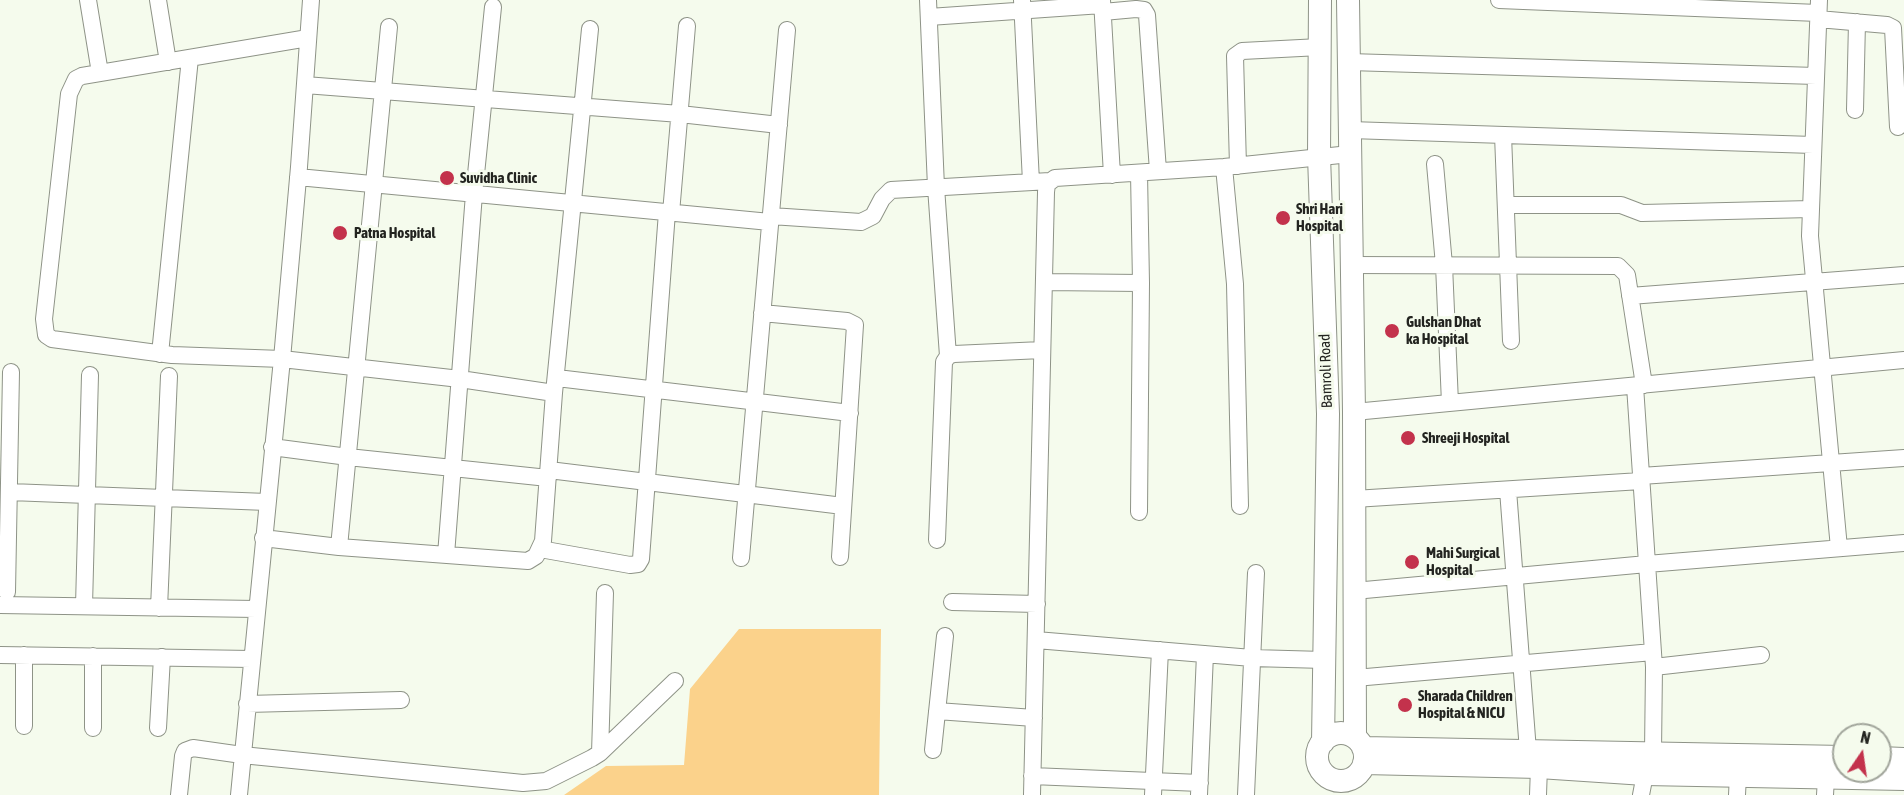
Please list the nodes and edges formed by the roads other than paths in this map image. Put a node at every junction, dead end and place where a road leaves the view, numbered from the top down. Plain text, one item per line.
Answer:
1 (88, 0) edge
2 (158, 0) edge
3 (311, 0) edge
4 (1320, 0) edge
5 (1348, 0) edge
6 (1499, 0) edge
7 (1549, 1) edge
8 (1617, 2) edge
9 (1684, 4) edge
10 (1022, 5) edge
11 (1752, 5) edge
12 (1102, 6) edge
13 (493, 7) dead end
14 (928, 8) edge
15 (1819, 10) edge
16 (1857, 22) junction
17 (687, 26) dead end
18 (389, 27) dead end
19 (590, 29) dead end
20 (787, 30) dead end
21 (308, 38) junction
22 (1320, 48) junction
23 (190, 58) junction
24 (168, 62) junction
25 (1349, 62) junction
26 (100, 73) junction
27 (1816, 76) junction
28 (304, 85) junction
29 (383, 92) junction
30 (484, 99) junction
31 (582, 106) junction
32 (1855, 110) dead end
33 (680, 114) junction
34 (779, 125) junction
35 (1898, 127) dead end
36 (1350, 130) junction
37 (1503, 135) junction
38 (1813, 145) junction
39 (1350, 154) junction
40 (1319, 156) junction
41 (1435, 164) dead end
42 (1231, 166) junction
43 (1158, 171) junction
44 (1139, 173) junction
45 (1112, 175) junction
46 (298, 177) junction
47 (1050, 181) junction
48 (1031, 182) junction
49 (375, 184) junction
50 (936, 187) junction
51 (474, 194) junction
52 (572, 203) junction
53 (1506, 205) junction
54 (1811, 209) junction
55 (669, 212) junction
56 (770, 219) junction
57 (1352, 265) junction
58 (1444, 266) junction
59 (1509, 266) junction
60 (1904, 275) edge
61 (1044, 282) junction
62 (1814, 282) junction
63 (1141, 283) junction
64 (1630, 296) junction
65 (762, 313) junction
66 (1511, 341) dead end
67 (1042, 350) junction
68 (160, 354) junction
69 (948, 356) junction
70 (282, 359) junction
71 (1904, 360) edge
72 (356, 368) junction
73 (1822, 369) junction
74 (11, 372) dead end
75 (90, 375) dead end
76 (169, 376) dead end
77 (460, 379) junction
78 (556, 385) junction
79 (1640, 385) junction
80 (654, 388) junction
81 (754, 400) junction
82 (1450, 403) junction
83 (850, 412) junction
84 (1354, 412) junction
85 (272, 447) junction
86 (348, 457) junction
87 (1904, 458) edge
88 (1830, 464) junction
89 (453, 467) junction
90 (548, 474) junction
91 (1641, 479) junction
92 (647, 482) junction
93 (1508, 490) junction
94 (10, 492) junction
95 (746, 494) junction
96 (86, 495) junction
97 (163, 498) junction
98 (1354, 500) junction
99 (267, 502) junction
100 (843, 506) junction
101 (1240, 506) dead end
102 (1139, 512) dead end
103 (263, 538) junction
104 (937, 540) dead end
105 (1904, 543) edge
106 (339, 547) junction
107 (1839, 548) junction
108 (540, 549) junction
109 (446, 555) junction
110 (840, 557) dead end
111 (741, 558) dead end
112 (1647, 564) junction
113 (1256, 573) dead end
114 (1514, 576) junction
115 (1354, 591) junction
116 (605, 593) dead end
117 (3, 599) edge
118 (952, 603) dead end
119 (1037, 604) junction
120 (84, 606) junction
121 (159, 608) junction
122 (256, 609) junction
123 (945, 636) dead end
124 (1036, 640) junction
125 (1160, 650) junction
126 (1205, 654) junction
127 (0, 655) edge
128 (24, 655) junction
129 (1761, 655) dead end
130 (93, 656) junction
131 (162, 657) junction
132 (1252, 658) junction
133 (252, 659) junction
134 (1324, 660) junction
135 (1653, 660) junction
136 (1521, 664) junction
137 (1354, 678) junction
138 (675, 681) dead end
139 (401, 700) dead end
140 (247, 704) junction
141 (937, 711) junction
142 (1034, 718) junction
143 (24, 726) dead end
144 (93, 728) dead end
145 (158, 728) dead end
146 (1323, 742) junction
147 (933, 750) dead end
148 (1653, 752) junction
149 (600, 753) junction
150 (242, 755) junction
151 (1832, 757) edge
152 (1534, 759) junction
153 (1357, 765) edge
154 (1032, 776) junction
155 (1904, 779) edge
156 (1322, 784) edge
157 (1643, 784) edge
158 (1737, 785) edge
159 (1826, 786) edge
160 (1108, 787) edge
161 (1154, 788) edge
162 (1200, 789) edge
163 (179, 795) edge
164 (239, 795) edge
165 (1032, 795) edge
166 (1246, 795) edge
167 (1538, 795) edge

1 - 26 street
2 - 24 street
3 - 21 street
4 - 22 street, Bamroli Road
5 - 25 street, Bamroli Road
6 - 7 street
7 - 8 street
8 - 9 street
9 - 11 street
10 - 12 street
10 - 14 street
10 - 48 street
11 - 15 street
12 - 43 street
12 - 45 street
13 - 30 street
14 - 50 street
15 - 16 street
15 - 27 street
16 - 32 street
16 - 35 street
17 - 33 street
18 - 29 street
19 - 31 street
20 - 34 street
21 - 23 street
21 - 28 street
22 - 40 street, Bamroli Road
22 - 42 street
23 - 24 street
23 - 68 street
24 - 26 street
25 - 27 street
25 - 36 street, Bamroli Road
26 - 68 street
27 - 38 street
28 - 29 street
28 - 46 street
29 - 30 street
29 - 49 street
30 - 31 street
30 - 51 street
31 - 33 street
31 - 52 street
33 - 34 street
33 - 55 street
34 - 56 street
36 - 37 street
36 - 39 street, Bamroli Road
37 - 38 street
37 - 53 street
38 - 54 street
39 - 40 street
39 - 57 street, Bamroli Road
40 - 42 street
40 - 134 street, Bamroli Road
41 - 58 street
42 - 43 street
42 - 101 street
43 - 44 street
44 - 45 street
44 - 63 street
45 - 47 street
46 - 49 street
46 - 70 street
47 - 48 street
47 - 61 street
48 - 50 street
49 - 51 street
49 - 72 street
50 - 56 street
50 - 69 street
51 - 52 street
51 - 77 street
52 - 55 street
52 - 78 street
53 - 54 street
53 - 59 street
54 - 62 street
55 - 56 street
55 - 80 street
56 - 65 street
57 - 58 street
57 - 84 street, Bamroli Road
58 - 59 street
58 - 82 street
59 - 64 street
59 - 66 street
60 - 62 street
61 - 63 street
61 - 67 street
62 - 64 street
62 - 73 street
63 - 102 street
64 - 79 street
65 - 81 street
65 - 83 street
67 - 69 street
67 - 119 street
68 - 70 street
69 - 104 street
70 - 72 street
70 - 85 street
71 - 73 street
72 - 77 street
72 - 86 street
73 - 79 street
73 - 88 street
74 - 94 street
75 - 96 street
76 - 97 street
77 - 78 street
77 - 89 street
78 - 80 street
78 - 90 street
79 - 82 street
79 - 91 street
80 - 81 street
80 - 92 street
81 - 83 street
81 - 95 street
82 - 84 street
83 - 100 street
84 - 98 street, Bamroli Road
85 - 86 street
85 - 99 street
86 - 89 street
86 - 106 street
87 - 88 street
88 - 91 street
88 - 107 street
89 - 90 street
89 - 109 street
90 - 92 street
90 - 108 street
91 - 93 street
91 - 112 street
92 - 95 street
92 - 108 street
93 - 98 street
93 - 114 street
94 - 96 street
94 - 117 street
95 - 100 street
95 - 111 street
96 - 97 street
96 - 120 street
97 - 99 street
97 - 121 street
98 - 115 street, Bamroli Road
99 - 103 street
100 - 110 street
103 - 106 street
103 - 122 street
105 - 107 street
106 - 109 street
107 - 112 street
108 - 109 street
112 - 114 street
112 - 135 street
113 - 132 street
114 - 115 street
114 - 136 street
115 - 137 street, Bamroli Road
116 - 149 street
117 - 120 street
118 - 119 street
119 - 124 street
120 - 121 street
121 - 122 street
122 - 133 street
123 - 141 street
124 - 125 street
124 - 142 street
125 - 126 street
125 - 161 street
126 - 132 street
126 - 162 street
127 - 128 street
128 - 130 street
128 - 143 street
129 - 135 street
130 - 131 street
130 - 144 street
131 - 133 street
131 - 145 street
132 - 134 street
132 - 166 street
133 - 140 street
134 - 146 street, Bamroli Road
135 - 136 street
135 - 148 street
136 - 137 street
136 - 152 street
137 - 153 street, Bamroli Road
138 - 149 street
139 - 140 street
140 - 150 street
141 - 142 street
141 - 147 street
142 - 154 street
146 - 153 street
146 - 156 street, Bamroli Road
148 - 151 street
148 - 152 street
148 - 157 street
149 - 150 street
150 - 163 street
150 - 164 street
152 - 153 street
152 - 157 street
152 - 167 street
153 - 156 street
154 - 160 street
154 - 165 street
155 - 159 street
157 - 158 street
158 - 159 street
160 - 161 street
161 - 162 street

